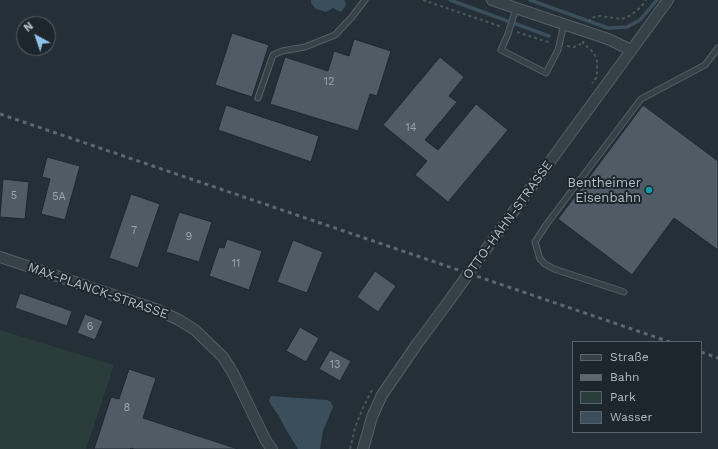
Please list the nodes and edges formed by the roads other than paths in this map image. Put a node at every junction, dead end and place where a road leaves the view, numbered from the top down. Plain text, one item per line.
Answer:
1 (365, 0) edge
2 (492, 0) edge
3 (668, 0) edge
4 (516, 8) junction
5 (564, 24) junction
6 (718, 48) edge
7 (632, 50) junction
8 (258, 98) dead end
9 (0, 258) edge
10 (624, 292) dead end
11 (272, 449) edge
12 (363, 449) edge

1 - 8 lane
2 - 4 street
3 - 7 street, OTTO-HAHN-STRASSE
4 - 5 street
4 - 5 lane
5 - 7 street
6 - 10 lane
7 - 12 street, OTTO-HAHN-STRASSE, bridge
9 - 11 street, MAX-PLANCK-STRASSE

